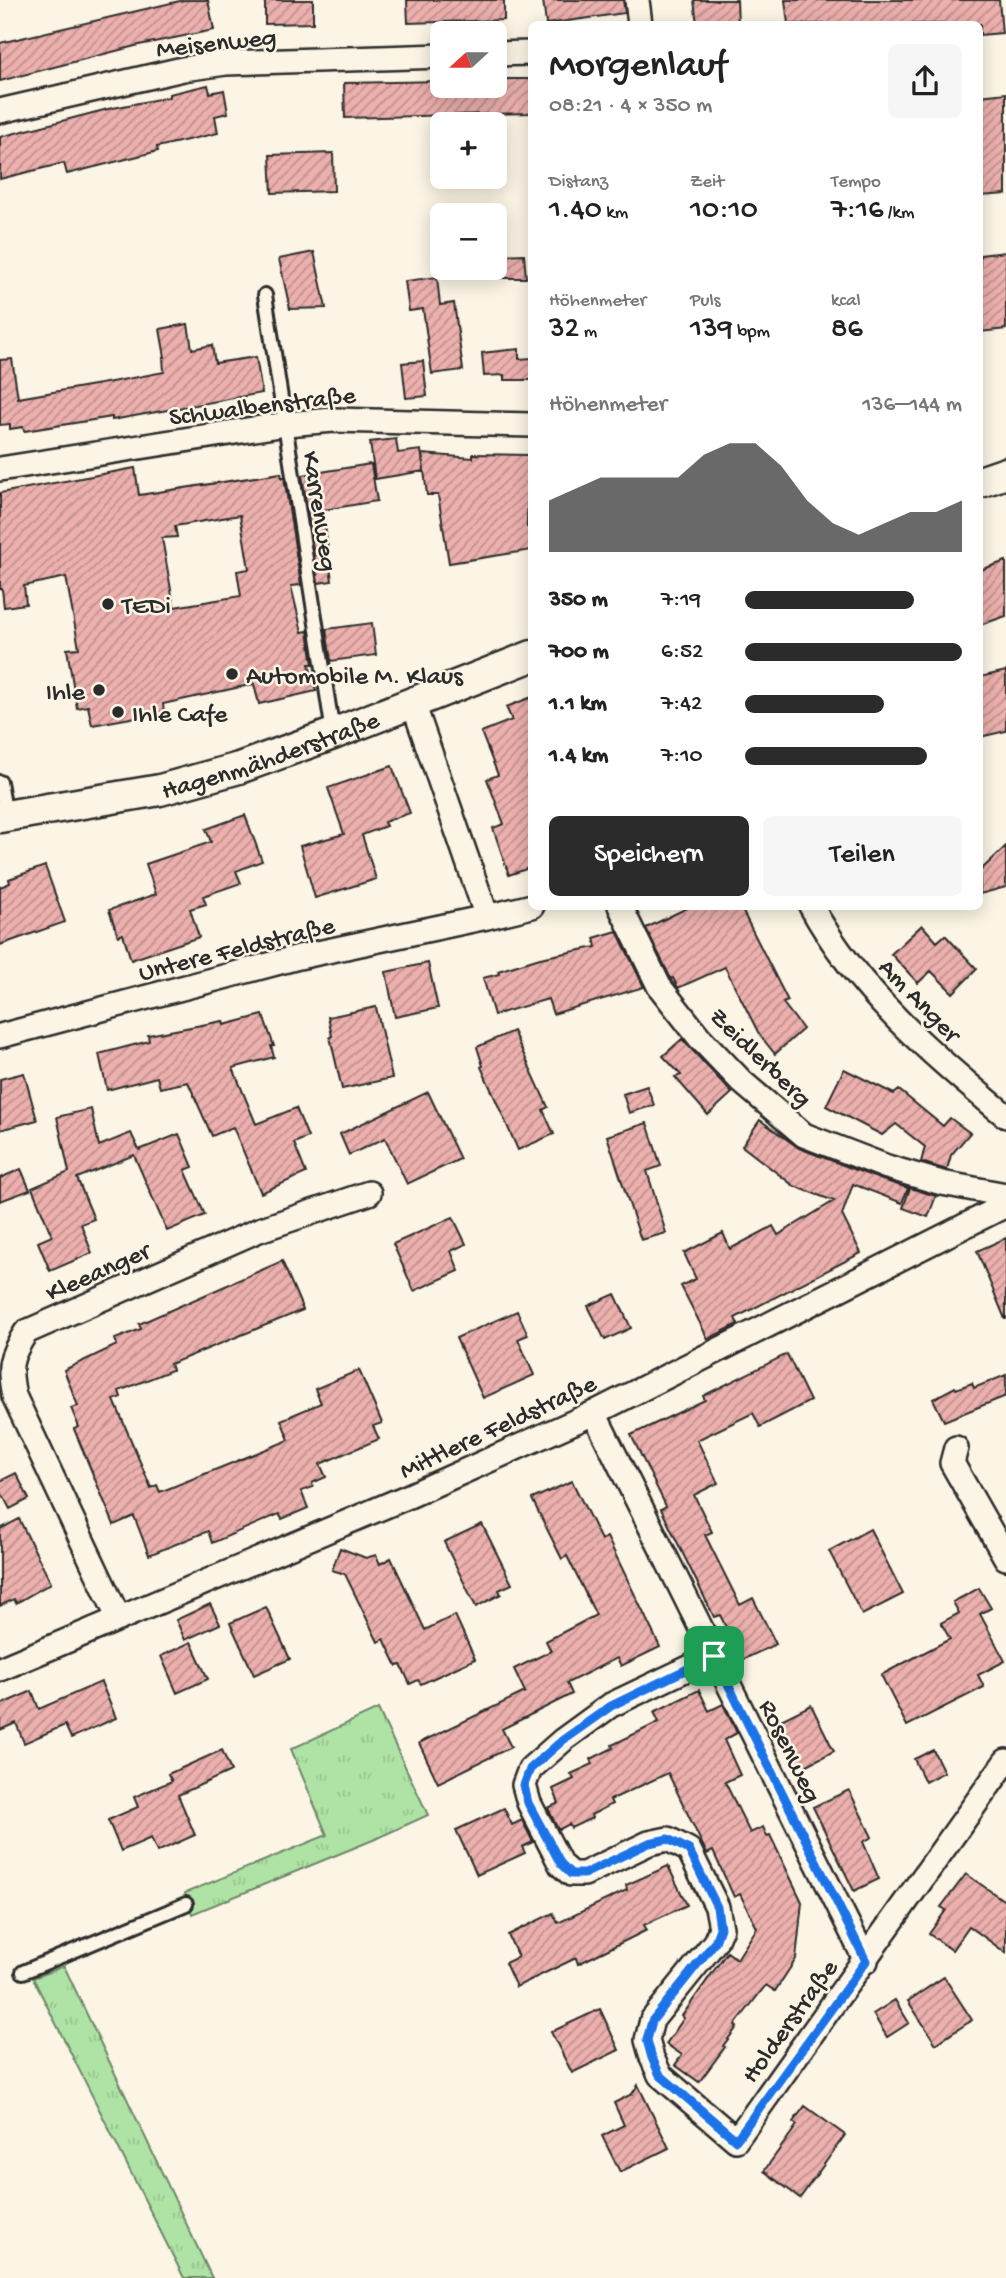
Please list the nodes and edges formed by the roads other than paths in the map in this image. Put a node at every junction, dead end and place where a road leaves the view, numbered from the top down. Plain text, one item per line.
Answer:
1 (637, 0) edge
2 (640, 21) edge
3 (528, 52) edge
4 (508, 53) edge
5 (430, 56) edge
6 (0, 111) edge
7 (265, 295) dead end
8 (286, 424) junction
9 (528, 425) edge
10 (0, 469) edge
11 (1006, 473) edge
12 (983, 481) edge
13 (528, 658) edge
14 (413, 703) junction
15 (333, 734) junction
16 (0, 782) edge
17 (3, 817) edge
18 (528, 907) edge
19 (623, 910) edge
20 (814, 910) edge
21 (487, 917) junction
22 (0, 1036) edge
23 (1006, 1116) edge
24 (369, 1193) dead end
25 (1006, 1195) edge
26 (1006, 1205) edge
27 (594, 1413) junction
28 (956, 1448) dead end
29 (1006, 1558) edge
30 (119, 1619) junction
31 (714, 1656) junction
32 (0, 1669) edge
33 (1006, 1761) edge
34 (186, 1904) dead end
35 (866, 1961) junction
36 (23, 1972) dead end

1 - 2 street
3 - 4 street
5 - 6 street, Meisenweg
7 - 8 lane, Karrenweg
8 - 9 street, Schwalbenstraße
8 - 10 street, Schwalbenstraße
8 - 15 lane, Karrenweg
11 - 12 street
13 - 14 street, Hagenmähderstraße
14 - 15 street, Hagenmähderstraße
14 - 21 street
15 - 17 street, Hagenmähderstraße
16 - 17 lane
18 - 21 street, Untere Feldstraße
19 - 25 street, Zeidlerberg
20 - 23 street, Am Anger
21 - 22 street, Untere Feldstraße
24 - 30 street, Kleeanger
26 - 27 street, Mittlere Feldstraße
27 - 30 street, Mittlere Feldstraße
27 - 31 street, Rosenweg
28 - 29 street
30 - 32 street, Mittlere Feldstraße
31 - 35 street, Rosenweg
31 - 35 street, Holderstraße
33 - 35 street, Holderstraße
34 - 36 lane

